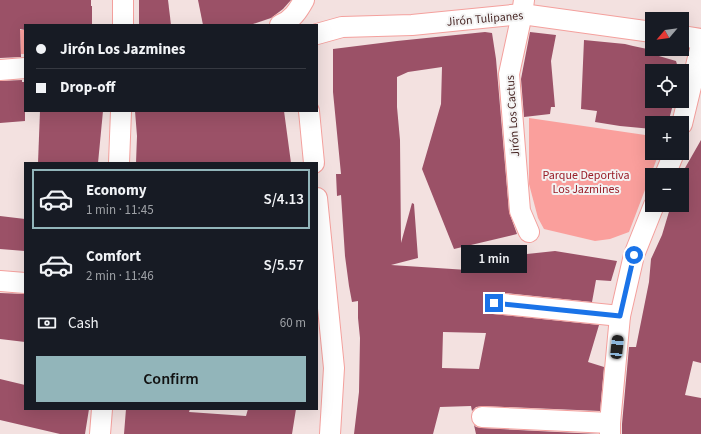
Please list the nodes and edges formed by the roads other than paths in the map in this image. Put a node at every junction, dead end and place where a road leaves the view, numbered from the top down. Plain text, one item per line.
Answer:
1 (123, 0) edge
2 (304, 0) edge
3 (523, 7) edge
4 (123, 24) edge
5 (282, 24) edge
6 (645, 31) edge
7 (318, 34) edge
8 (689, 37) edge
9 (701, 38) edge
10 (701, 45) edge
11 (24, 68) edge
12 (0, 70) edge
13 (121, 112) edge
14 (309, 112) edge
15 (684, 116) edge
16 (119, 162) edge
17 (314, 162) edge
18 (318, 208) edge
19 (651, 212) edge
20 (529, 232) dead end
21 (0, 281) edge
22 (24, 283) edge
23 (494, 303) dead end
24 (620, 316) junction
25 (102, 410) edge
26 (482, 417) dead end
27 (610, 429) edge
28 (100, 434) edge
29 (330, 434) edge

1 - 4 street
2 - 5 street
3 - 6 street, Jirón Tulipanes
3 - 7 street, Jirón Tulipanes
3 - 20 street, Jirón Los Cactus
8 - 9 street
10 - 15 street
11 - 12 street
13 - 16 street
14 - 17 street
18 - 29 street
19 - 24 street
21 - 22 street
23 - 24 street
24 - 27 street
25 - 28 street
26 - 27 street

